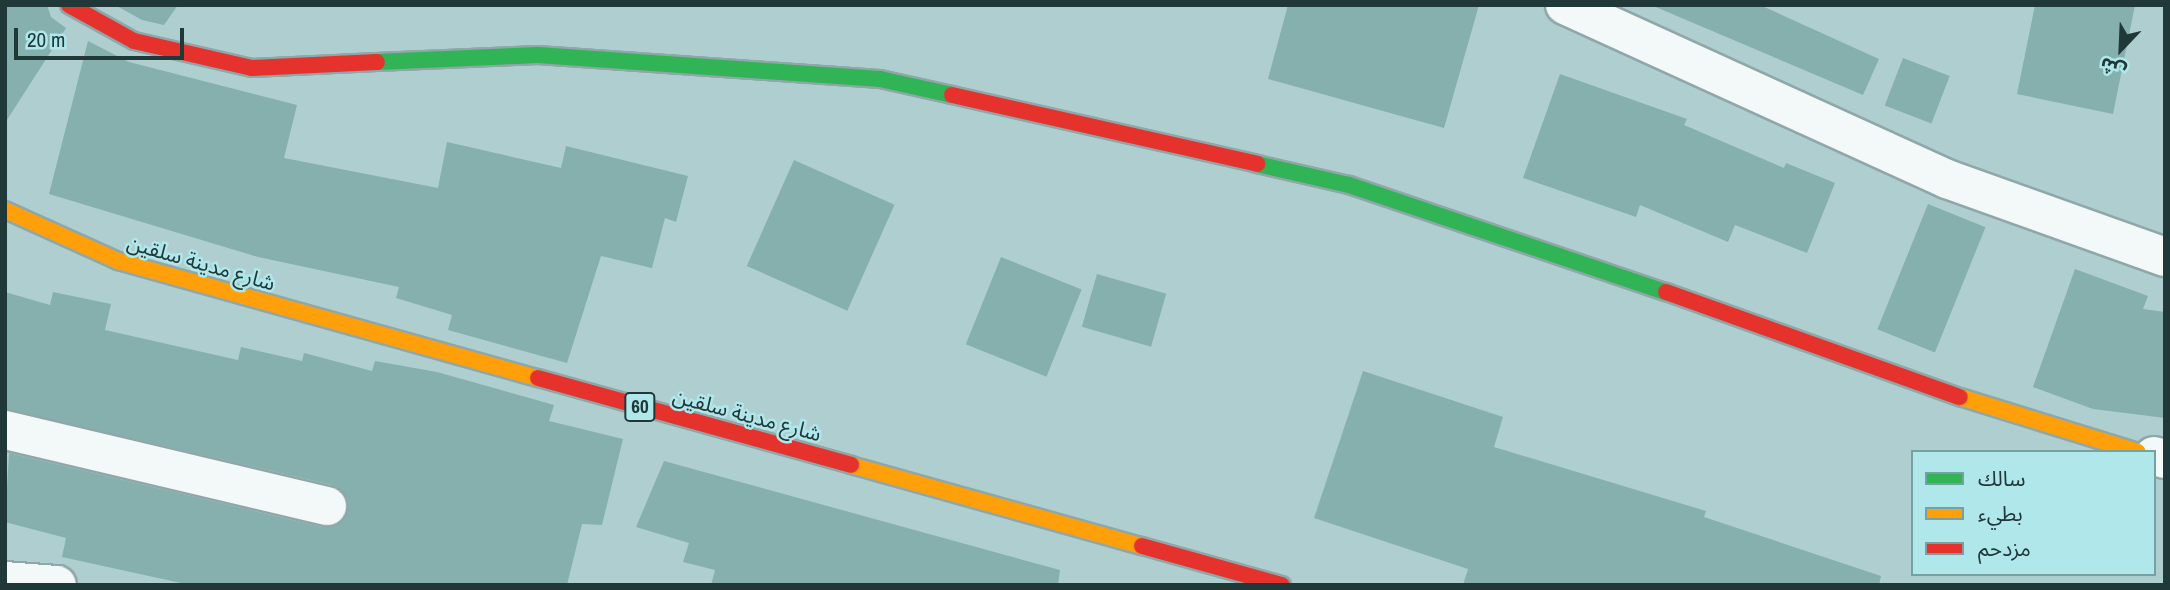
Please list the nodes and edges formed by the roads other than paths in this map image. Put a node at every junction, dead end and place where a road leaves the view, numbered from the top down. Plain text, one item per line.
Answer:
1 (69, 5) edge
2 (1565, 5) edge
3 (5, 210) edge
4 (2165, 257) edge
5 (5, 430) edge
6 (2131, 450) edge
7 (327, 506) dead end
8 (5, 581) edge
9 (57, 585) edge
10 (1282, 585) edge

1 - 6 street
2 - 4 street
3 - 10 street, شارع مدينة سلقين / 60
5 - 7 street
8 - 9 street

